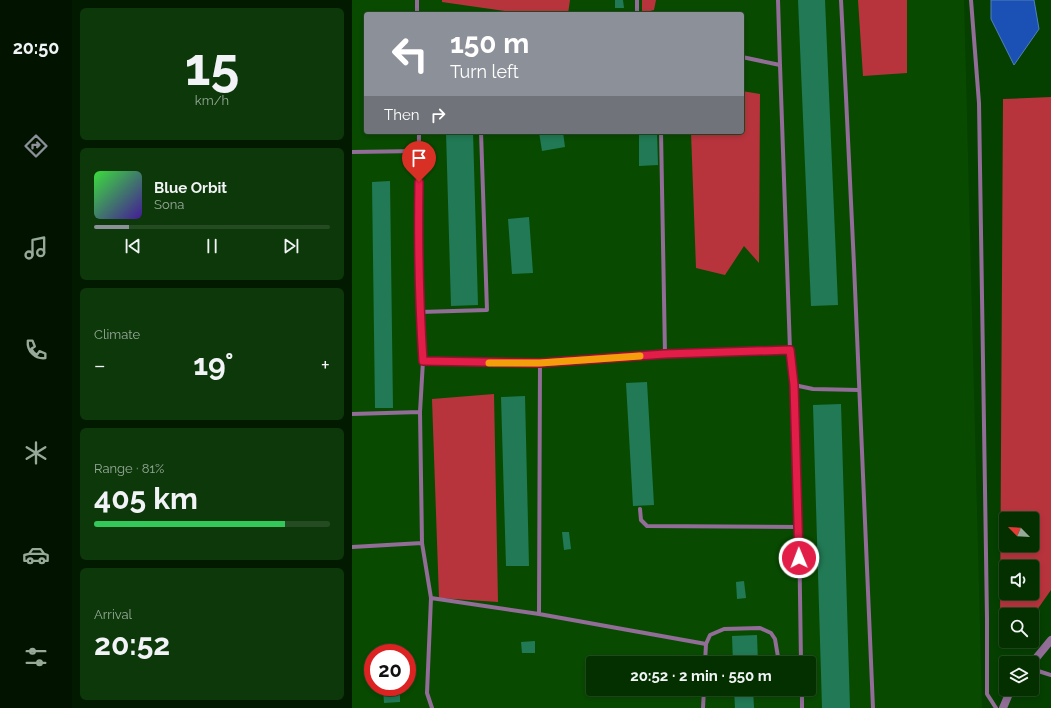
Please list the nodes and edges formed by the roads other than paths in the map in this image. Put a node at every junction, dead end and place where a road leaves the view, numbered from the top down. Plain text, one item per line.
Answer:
1 (417, 0) edge
2 (637, 0) edge
3 (778, 0) edge
4 (840, 0) edge
5 (971, 0) edge
6 (417, 12) edge
7 (637, 12) edge
8 (744, 57) edge
9 (780, 66) junction
10 (419, 134) edge
11 (481, 134) edge
12 (661, 134) edge
13 (419, 151) junction
14 (352, 152) edge
15 (420, 312) junction
16 (790, 350) junction
17 (665, 354) junction
18 (423, 361) junction
19 (540, 363) junction
20 (794, 385) junction
21 (859, 390) junction
22 (420, 412) junction
23 (352, 414) edge
24 (640, 509) dead end
25 (799, 527) junction
26 (422, 543) junction
27 (352, 547) edge
28 (430, 598) junction
29 (539, 614) junction
30 (1051, 640) edge
31 (706, 644) junction
32 (705, 656) edge
33 (778, 656) edge
34 (801, 656) edge
35 (1038, 656) edge
36 (1039, 671) edge
37 (1051, 674) edge
38 (704, 696) edge
39 (802, 696) edge
40 (1008, 696) edge
41 (432, 708) edge
42 (703, 708) edge
43 (802, 708) edge
44 (873, 708) edge
45 (996, 708) edge
46 (1003, 708) edge

1 - 6 lane
2 - 7 lane
3 - 9 lane
4 - 21 lane
5 - 45 lane
8 - 9 lane
9 - 16 lane
10 - 13 lane
11 - 15 lane
12 - 17 lane
13 - 14 lane
13 - 15 lane
15 - 18 lane
16 - 17 lane
16 - 20 lane
17 - 19 lane
18 - 19 lane
18 - 22 lane
19 - 29 lane
20 - 21 lane
20 - 25 lane
21 - 44 lane
22 - 23 lane
22 - 26 lane
24 - 25 lane
25 - 34 lane
26 - 27 lane
26 - 28 lane
28 - 29 lane
28 - 41 lane
29 - 31 lane
30 - 35 street
31 - 32 lane
31 - 33 lane
36 - 37 lane
38 - 42 lane
39 - 43 lane
40 - 46 street

